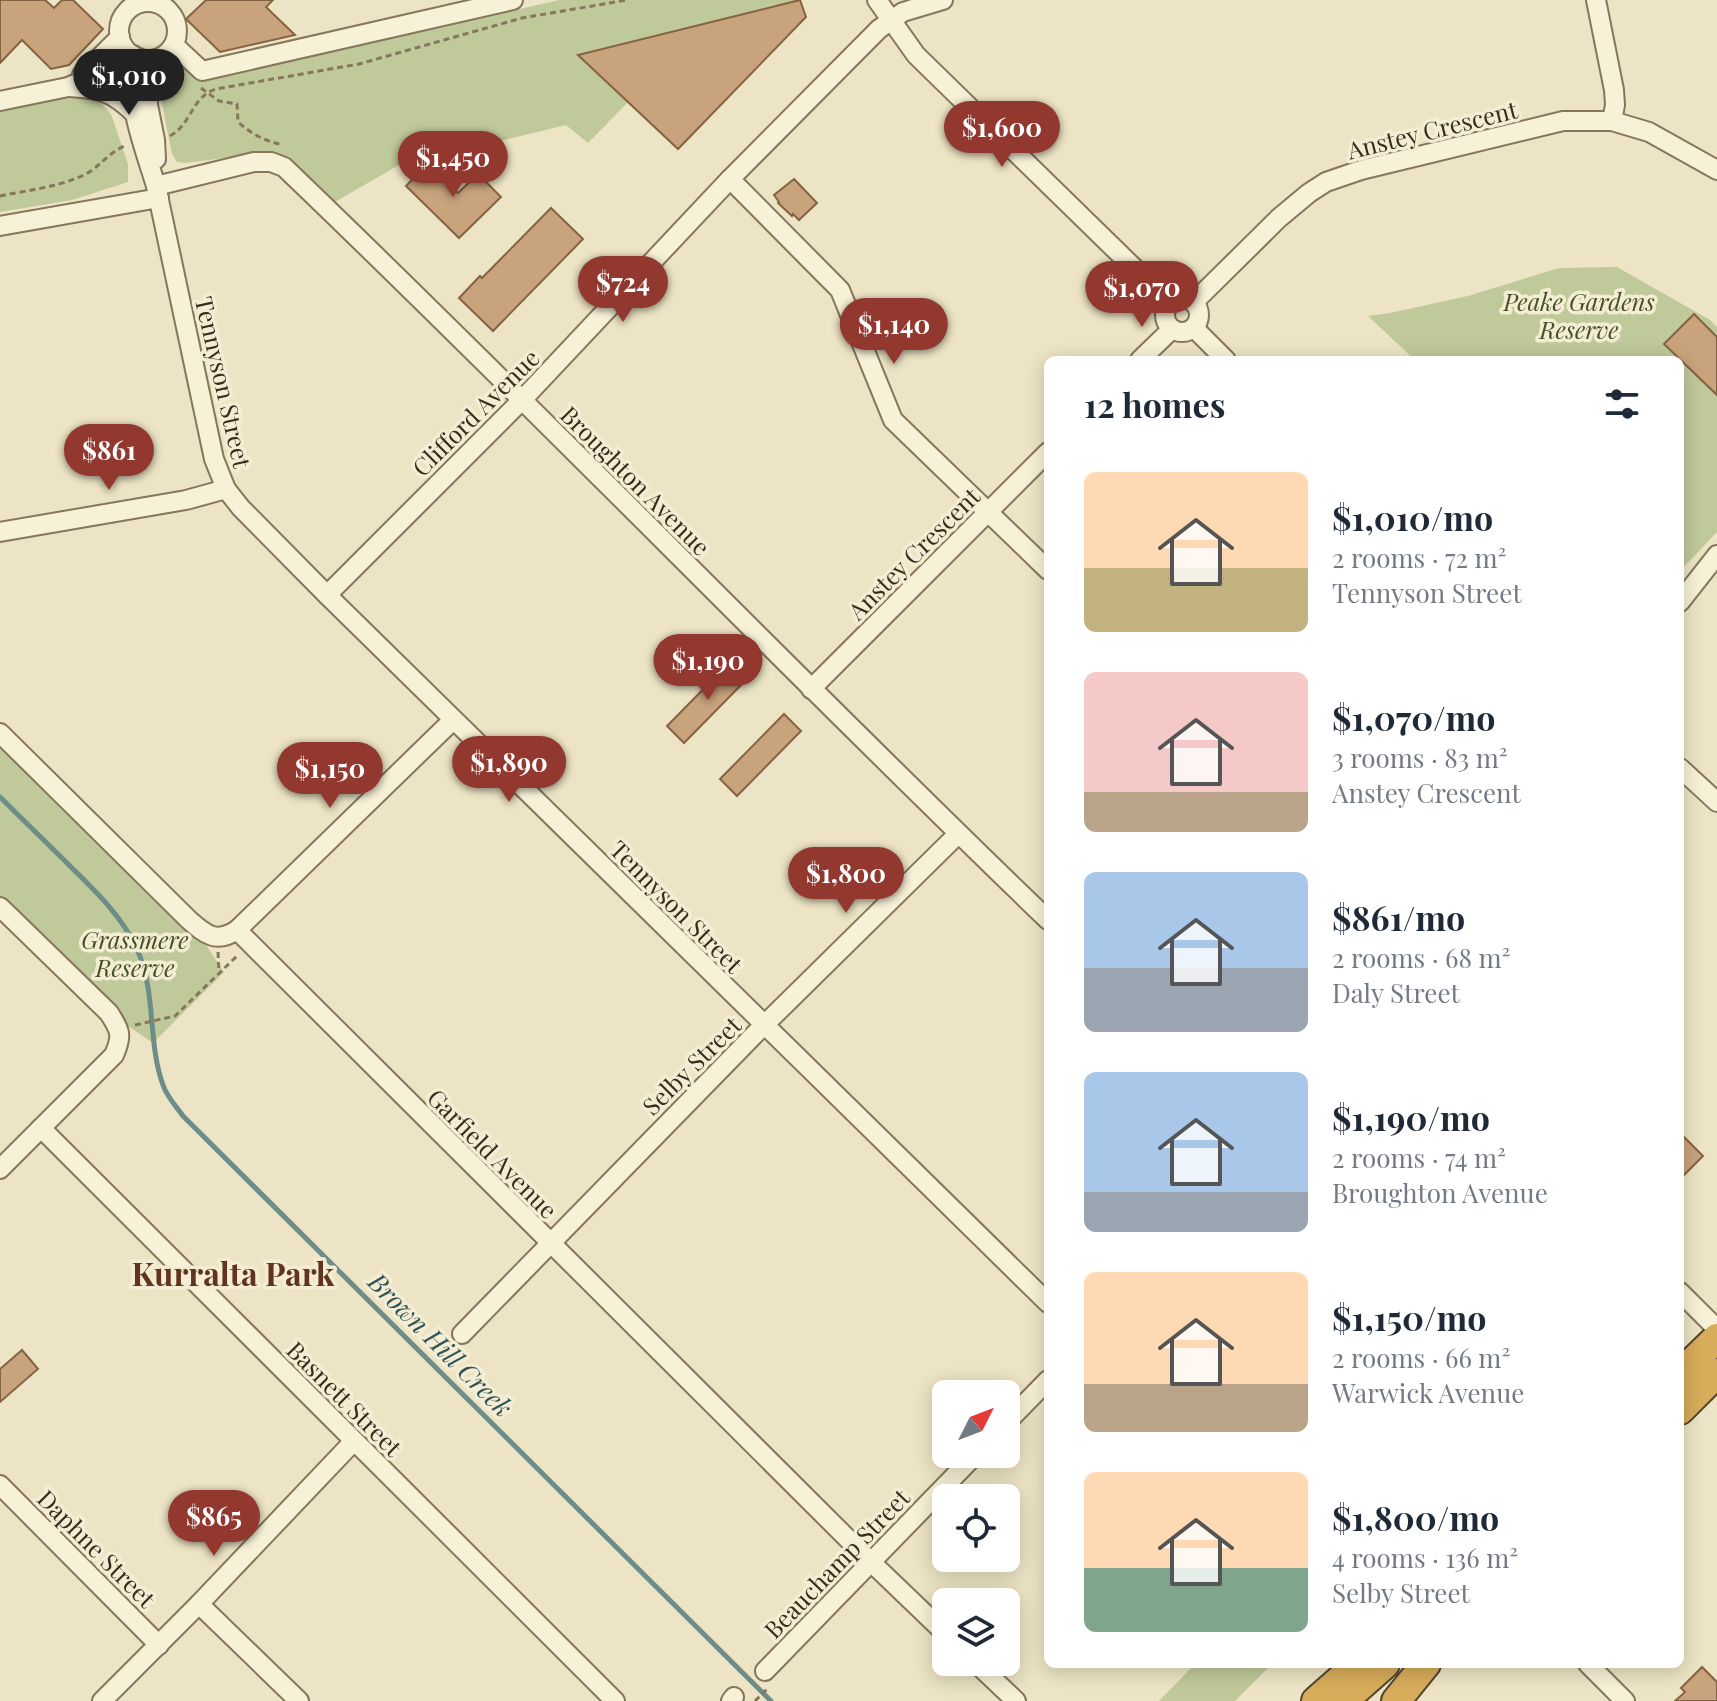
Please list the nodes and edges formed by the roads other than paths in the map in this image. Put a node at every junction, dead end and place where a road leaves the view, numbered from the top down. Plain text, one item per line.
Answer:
1 (513, 0) edge
2 (877, 0) edge
3 (943, 0) edge
4 (1596, 0) edge
5 (132, 3) edge
6 (169, 4) edge
7 (891, 21) junction
8 (120, 37) junction
9 (174, 45) junction
10 (143, 57) junction
11 (68, 87) junction
12 (0, 101) edge
13 (137, 117) junction
14 (1612, 121) junction
15 (1717, 170) edge
16 (730, 179) junction
17 (158, 192) junction
18 (0, 226) edge
19 (1194, 302) junction
20 (1170, 303) junction
21 (1194, 328) junction
22 (1172, 329) junction
23 (1144, 356) edge
24 (1222, 356) edge
25 (522, 400) junction
26 (1044, 456) edge
27 (226, 489) junction
28 (988, 512) junction
29 (0, 532) edge
30 (1717, 555) edge
31 (1044, 566) edge
32 (327, 595) junction
33 (1684, 597) edge
34 (811, 689) junction
35 (453, 720) junction
36 (0, 733) edge
37 (1684, 772) edge
38 (1717, 802) edge
39 (958, 834) junction
40 (0, 907) edge
41 (1044, 916) edge
42 (243, 937) junction
43 (764, 1025) junction
44 (41, 1128) junction
45 (0, 1169) edge
46 (549, 1243) junction
47 (1684, 1296) edge
48 (1044, 1299) edge
49 (1717, 1329) edge
50 (462, 1334) dead end
51 (1717, 1338) edge
52 (1684, 1370) edge
53 (1717, 1373) edge
54 (1044, 1384) edge
55 (1684, 1406) edge
56 (1020, 1409) edge
57 (354, 1441) junction
58 (962, 1468) edge
59 (0, 1485) edge
60 (871, 1562) junction
61 (199, 1604) junction
62 (932, 1621) edge
63 (159, 1645) junction
64 (1341, 1668) edge
65 (1353, 1668) edge
66 (1380, 1668) edge
67 (1423, 1668) edge
68 (1592, 1668) edge
69 (990, 1676) edge
70 (767, 1679) road end
71 (102, 1701) edge
72 (299, 1701) edge
73 (615, 1701) edge
74 (1016, 1701) edge
75 (1302, 1701) edge
76 (1316, 1701) edge
77 (1343, 1701) edge
78 (1396, 1701) edge
79 (1625, 1701) edge

1 - 9 street
2 - 7 street
3 - 7 street, Clifford Avenue
4 - 14 street
5 - 6 street
5 - 8 street
6 - 9 street
7 - 16 street, Clifford Avenue
7 - 20 street
8 - 10 street
8 - 11 street
9 - 10 street
10 - 11 street
10 - 13 street, Tennyson Street
10 - 17 street, Tennyson Street
11 - 12 street
11 - 13 street
13 - 17 street, Tennyson Street
14 - 15 street, Anstey Crescent
14 - 19 street, Anstey Crescent
16 - 25 street, Clifford Avenue
16 - 28 street
17 - 18 street, Broughton Avenue
17 - 25 street, Broughton Avenue
17 - 27 street, Tennyson Street
19 - 20 street
19 - 21 street
20 - 22 street
21 - 22 street
21 - 24 street
22 - 23 street
25 - 32 street, Clifford Avenue
25 - 34 street, Broughton Avenue
26 - 28 street, Anstey Crescent
27 - 29 street
27 - 32 street, Tennyson Street
28 - 31 street
28 - 34 street, Anstey Crescent
30 - 33 street
32 - 35 street, Tennyson Street
34 - 39 street, Broughton Avenue
35 - 42 street
35 - 43 street, Tennyson Street
36 - 42 street
37 - 38 street
39 - 41 street, Broughton Avenue
39 - 43 street, Selby Street
40 - 44 street
42 - 46 street, Garfield Avenue
43 - 46 street, Selby Street
43 - 48 street, Tennyson Street
44 - 45 street
44 - 57 street, Basnett Street
46 - 50 street, Selby Street
46 - 60 street, Garfield Avenue
47 - 49 street
51 - 52 highway
53 - 55 highway
54 - 56 street
57 - 61 street
57 - 73 street, Basnett Street
58 - 60 street, Beauchamp Street
59 - 63 street, Daphne Street
60 - 62 street, Garfield Avenue
60 - 70 street, Beauchamp Street
61 - 63 street
61 - 72 street
63 - 71 street
64 - 75 street
65 - 76 highway
66 - 77 highway
67 - 78 highway
68 - 79 street
69 - 74 street

